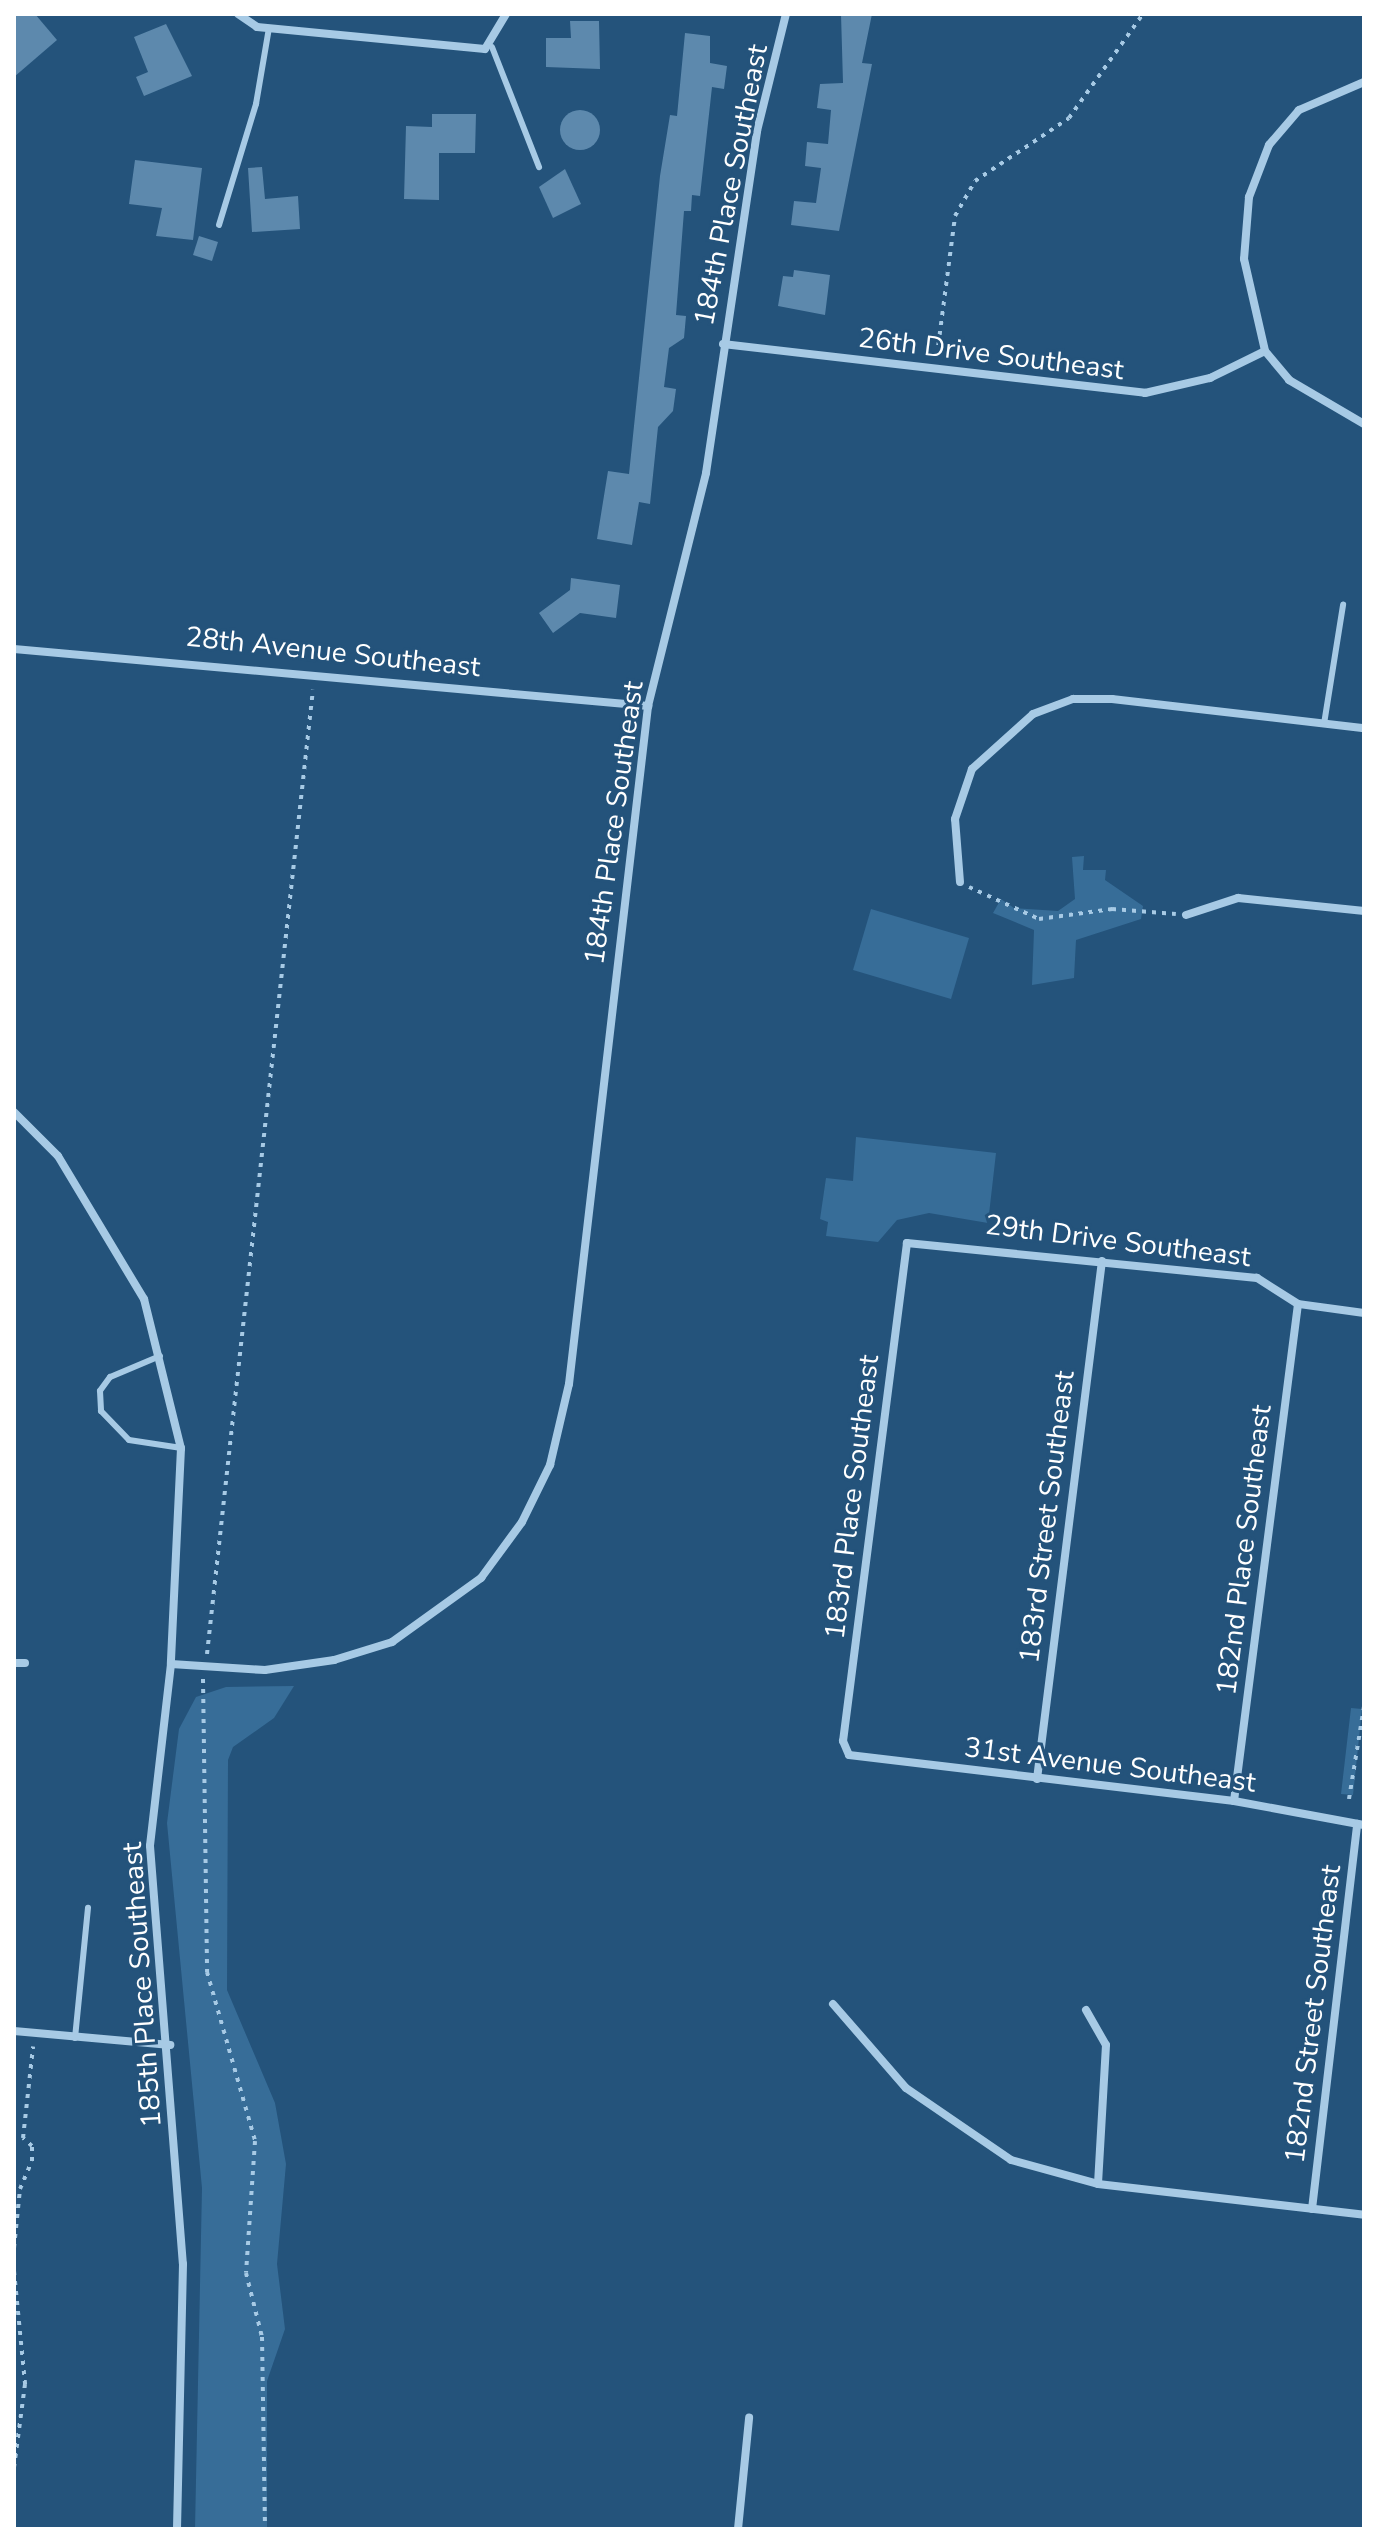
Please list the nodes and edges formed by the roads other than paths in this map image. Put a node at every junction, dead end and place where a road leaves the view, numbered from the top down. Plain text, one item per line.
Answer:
1 (238, 14) edge
2 (506, 14) edge
3 (786, 14) edge
4 (269, 28) junction
5 (492, 47) junction
6 (1364, 82) edge
7 (539, 167) dead end
8 (219, 225) dead end
9 (723, 344) junction
10 (1265, 351) junction
11 (1364, 424) edge
12 (1343, 605) dead end
13 (14, 649) edge
14 (648, 706) junction
15 (1324, 724) junction
16 (1364, 728) edge
17 (960, 882) road end
18 (1364, 911) edge
19 (1186, 915) road end
20 (14, 1112) edge
21 (907, 1243) joint
22 (1102, 1261) junction
23 (1298, 1304) junction
24 (1364, 1313) edge
25 (160, 1356) junction
26 (181, 1448) junction
27 (14, 1663) edge
28 (25, 1663) dead end
29 (171, 1664) junction
30 (849, 1755) joint
31 (1037, 1779) junction
32 (1234, 1801) junction
33 (1360, 1825) edge
34 (88, 1908) dead end
35 (833, 2004) dead end
36 (1086, 2010) dead end
37 (14, 2031) edge
38 (75, 2038) junction
39 (170, 2045) junction
40 (1098, 2184) junction
41 (1312, 2209) junction
42 (1364, 2215) edge
43 (749, 2418) dead end
44 (177, 2529) edge
45 (738, 2529) edge

1 - 4 street
2 - 5 street
3 - 9 street, 184th Place Southeast
4 - 5 street
4 - 8 lane
5 - 7 lane
6 - 10 street
9 - 10 street, 26th Drive Southeast
9 - 14 street, 184th Place Southeast
10 - 11 street
12 - 15 lane
13 - 14 street, 28th Avenue Southeast
14 - 29 street, 184th Place Southeast
15 - 16 street
15 - 17 street
18 - 19 street
20 - 25 street, 185th Place Southeast
21 - 22 street, 29th Drive Southeast
21 - 30 street, 183rd Place Southeast
22 - 23 street, 29th Drive Southeast
22 - 31 street, 183rd Street Southeast
23 - 24 street, 29th Drive Southeast
23 - 32 street, 182nd Place Southeast
25 - 26 street, 185th Place Southeast
25 - 26 lane
26 - 29 street, 185th Place Southeast
27 - 28 street
29 - 39 street, 185th Place Southeast
30 - 31 street, 31st Avenue Southeast
31 - 32 street, 31st Avenue Southeast
32 - 33 street, 31st Avenue Southeast
33 - 41 street, 182nd Street Southeast
34 - 38 lane
35 - 40 street
36 - 40 street
37 - 38 street
38 - 39 street
39 - 44 street, 185th Place Southeast
40 - 41 street
41 - 42 street
43 - 45 street

